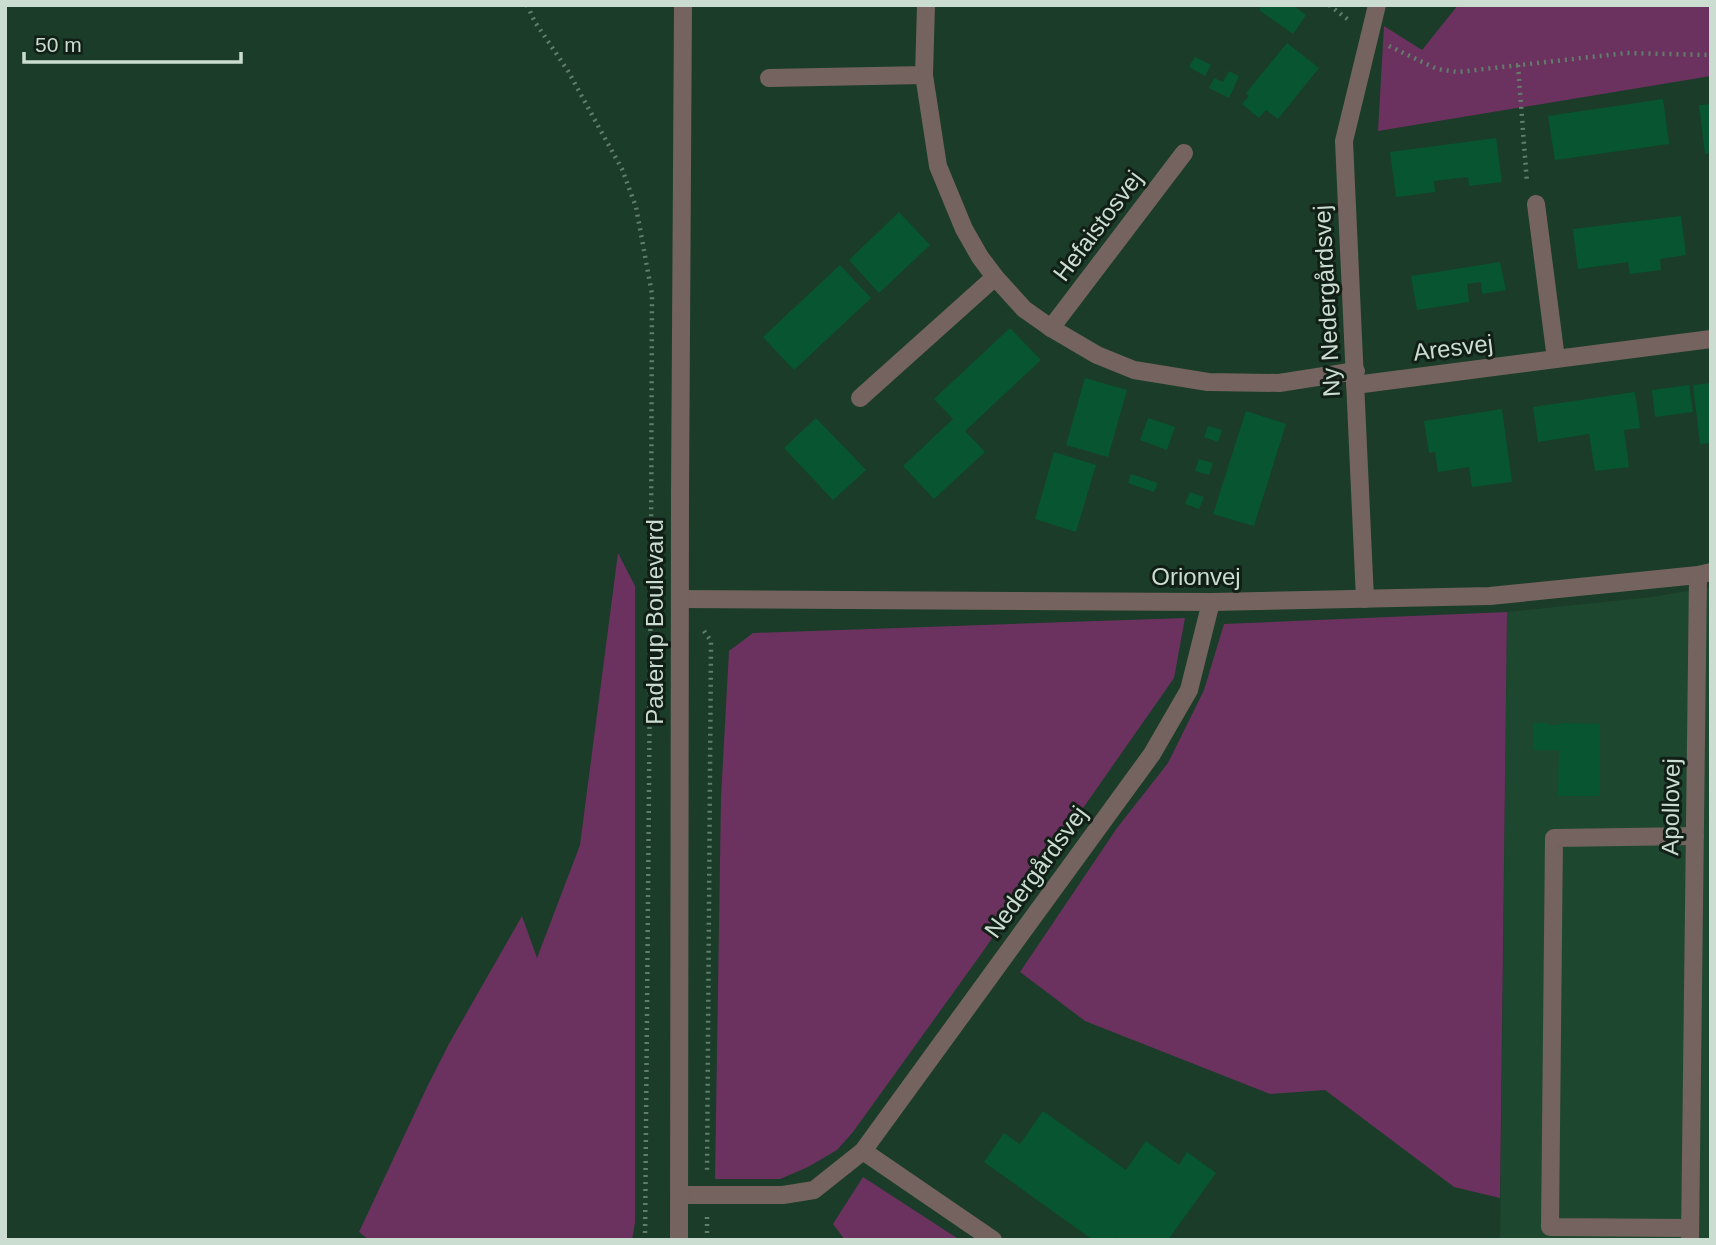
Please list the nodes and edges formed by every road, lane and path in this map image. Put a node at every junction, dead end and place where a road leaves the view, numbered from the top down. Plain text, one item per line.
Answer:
1 (527, 5) edge
2 (683, 5) edge
3 (926, 5) edge
4 (1377, 5) edge
5 (1370, 36) junction
6 (1711, 55) edge
7 (1518, 65) junction
8 (924, 75) junction
9 (769, 78) dead end
10 (1184, 153) dead end
11 (1536, 204) joint
12 (995, 277) junction
13 (1051, 328) junction
14 (1711, 339) edge
15 (1556, 359) junction
16 (1356, 378) junction
17 (860, 398) dead end
18 (651, 558) junction
19 (681, 559) junction
20 (1704, 574) edge
21 (680, 599) junction
22 (1365, 599) junction
23 (1210, 602) junction
24 (703, 630) dead end
25 (1704, 726) edge
26 (1703, 808) edge
27 (1695, 836) junction
28 (1692, 1040) junction
29 (1711, 1041) edge
30 (863, 1151) junction
31 (680, 1195) junction
32 (707, 1195) junction
33 (1690, 1234) edge
34 (645, 1240) edge
35 (679, 1240) edge
36 (706, 1240) edge
37 (993, 1240) edge

1 - 18 path
2 - 19 street, Paderup Boulevard
3 - 8 street
4 - 5 street, Ny Nedergårdsvej
5 - 7 path
5 - 16 street, Ny Nedergårdsvej
6 - 7 path
7 - 11 path
8 - 9 street
8 - 12 street
10 - 13 street, Hefaistosvej
11 - 15 street
12 - 13 street
12 - 17 street
13 - 16 street
14 - 15 street, Aresvej
15 - 16 street, Aresvej
16 - 22 street, Ny Nedergårdsvej
18 - 19 path
18 - 34 path
19 - 21 street, Paderup Boulevard
20 - 22 street, Orionvej
20 - 25 street, Apollovej
21 - 23 street, Orionvej
21 - 31 street, Paderup Boulevard
22 - 23 street, Orionvej
23 - 30 street, Nedergårdsvej
24 - 32 path
25 - 26 street, Apollovej
26 - 27 street, Apollovej
27 - 28 street, Apollovej
27 - 33 street
28 - 29 street
28 - 33 street, Apollovej
30 - 32 street, Nedergårdsvej
30 - 37 street
31 - 32 street, Nedergårdsvej
31 - 35 street, Paderup Boulevard
32 - 36 path

